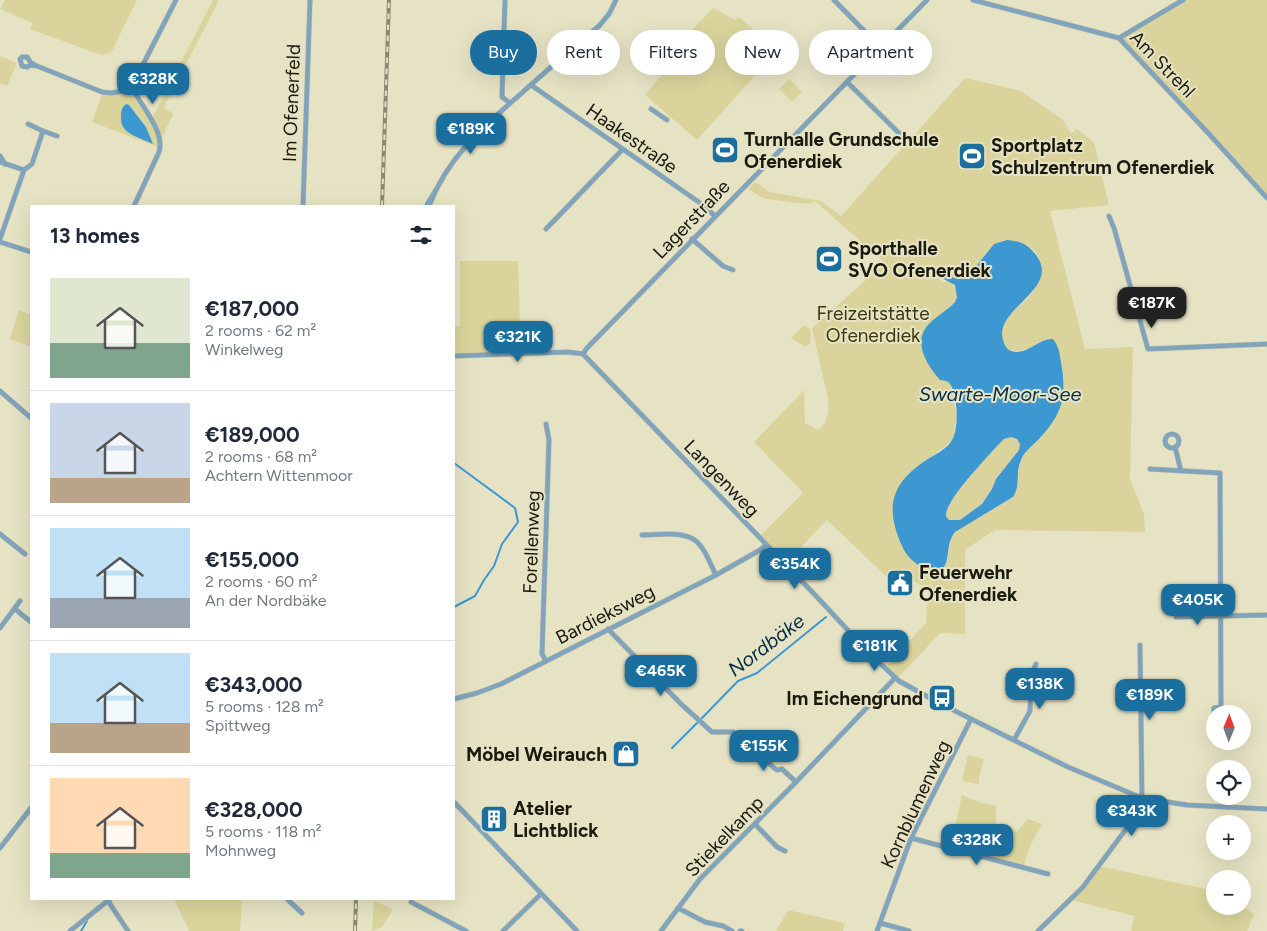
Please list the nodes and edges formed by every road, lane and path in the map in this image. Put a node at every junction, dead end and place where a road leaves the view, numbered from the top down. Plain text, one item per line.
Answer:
1 (176, 0) edge
2 (310, 0) edge
3 (505, 0) edge
4 (616, 0) edge
5 (834, 0) edge
6 (927, 0) edge
7 (973, 0) edge
8 (1183, 0) edge
9 (863, 30) edge
10 (898, 30) edge
11 (1119, 38) junction
12 (37, 66) dead end
13 (854, 75) edge
14 (847, 82) junction
15 (531, 85) junction
16 (130, 90) junction
17 (510, 103) junction
18 (651, 109) dead end
19 (667, 120) dead end
20 (28, 124) dead end
21 (44, 131) junction
22 (57, 136) dead end
23 (903, 137) dead end
24 (622, 150) junction
25 (0, 156) edge
26 (2, 163) edge
27 (24, 170) junction
28 (1267, 198) edge
29 (134, 205) edge
30 (303, 205) edge
31 (429, 205) edge
32 (715, 216) junction
33 (1110, 216) dead end
34 (546, 229) dead end
35 (692, 239) junction
36 (0, 240) edge
37 (30, 252) edge
38 (733, 270) dead end
39 (1267, 344) edge
40 (584, 354) junction
41 (455, 356) edge
42 (0, 391) edge
43 (30, 417) edge
44 (546, 424) dead end
45 (1175, 447) dead end
46 (1150, 469) dead end
47 (1181, 471) junction
48 (0, 534) edge
49 (642, 535) dead end
50 (766, 545) junction
51 (25, 554) dead end
52 (716, 575) junction
53 (20, 601) dead end
54 (14, 609) junction
55 (1267, 615) edge
56 (1176, 617) dead end
57 (1220, 617) junction
58 (30, 621) edge
59 (0, 628) edge
60 (608, 629) junction
61 (1140, 645) dead end
62 (546, 660) junction
63 (1036, 664) dead end
64 (895, 678) junction
65 (455, 698) edge
66 (1220, 705) edge
67 (971, 719) junction
68 (736, 737) dead end
69 (1014, 740) junction
70 (748, 742) dead end
71 (796, 782) junction
72 (1142, 798) junction
73 (455, 803) edge
74 (30, 809) edge
75 (1267, 809) edge
76 (755, 824) junction
77 (911, 838) junction
78 (0, 848) edge
79 (786, 851) dead end
80 (1048, 874) dead end
81 (541, 894) junction
82 (109, 900) edge
83 (288, 900) edge
84 (411, 902) dead end
85 (678, 908) junction
86 (302, 913) dead end
87 (880, 923) junction
88 (70, 931) edge
89 (128, 931) edge
90 (466, 931) edge
91 (503, 931) edge
92 (577, 931) edge
93 (661, 931) edge
94 (732, 931) edge
95 (877, 931) edge
96 (909, 931) edge
97 (1038, 931) edge

1 - 16 street
2 - 30 street, Im Ofenerfeld
3 - 17 street
4 - 15 street
5 - 9 street
6 - 10 street, Lagerstraße
7 - 11 street, Am Strehl
8 - 11 street
11 - 28 street, Am Strehl
12 - 16 street
13 - 14 street, Lagerstraße
14 - 23 street
14 - 32 street, Lagerstraße
15 - 17 street
15 - 24 street, Haakestraße
16 - 29 street
17 - 31 street
18 - 19 street
20 - 21 street
21 - 22 street
21 - 27 street
24 - 32 street, Haakestraße
24 - 34 street
25 - 26 street
26 - 27 street
27 - 36 street
32 - 35 street, Lagerstraße
33 - 39 street
35 - 38 street
35 - 40 street, Lagerstraße
36 - 37 street
40 - 41 street
40 - 50 street, Langenweg
42 - 43 street
44 - 62 street, Forellenweg
45 - 47 street
46 - 47 street
47 - 57 street
48 - 51 street
49 - 52 street
50 - 52 street, Bardieksweg
50 - 64 street, Langenweg
52 - 60 street, Bardieksweg
53 - 54 street
54 - 58 street
54 - 59 street
55 - 57 street
56 - 57 street
57 - 66 street
60 - 62 street, Bardieksweg
60 - 68 street
61 - 72 street
62 - 65 street, Bardieksweg
63 - 69 street
64 - 67 street, Langenweg
64 - 71 street, Stiekelkamp
67 - 69 street, Langenweg
67 - 77 street, Kornblumenweg
69 - 72 street, Langenweg
70 - 71 street
71 - 76 street, Stiekelkamp
72 - 75 street, Langenweg
72 - 97 street
73 - 81 street
74 - 78 street
76 - 79 street
76 - 85 street, Stiekelkamp
77 - 80 street
77 - 87 street, Kornblumenweg
81 - 91 street
81 - 92 street
82 - 88 street
82 - 89 street
83 - 86 street
84 - 90 street
85 - 93 street, Stiekelkamp
85 - 94 street
87 - 95 street, Kornblumenweg
87 - 96 street

